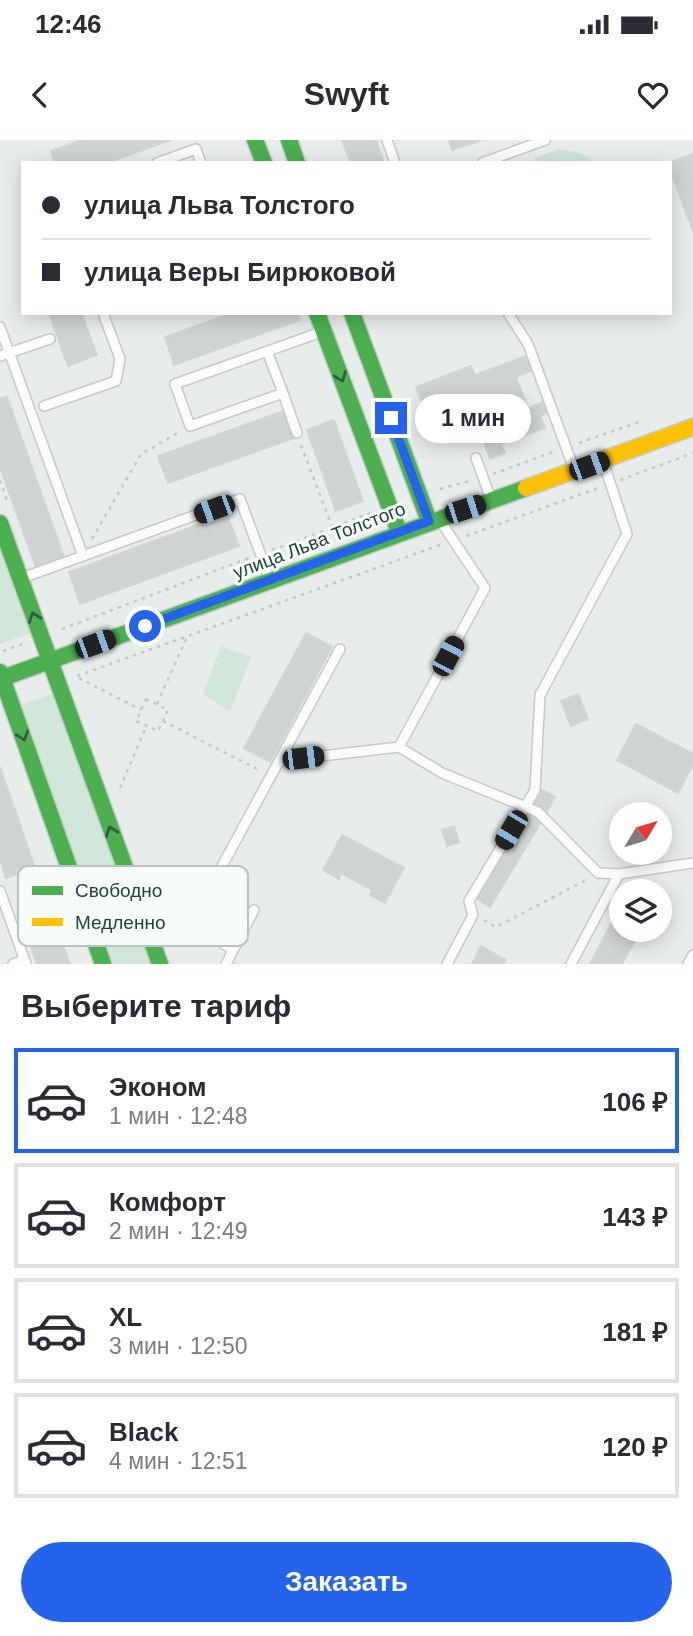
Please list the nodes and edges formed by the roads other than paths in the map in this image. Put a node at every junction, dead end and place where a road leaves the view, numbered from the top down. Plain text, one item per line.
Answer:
1 (256, 140) edge
2 (289, 140) edge
3 (387, 140) edge
4 (545, 140) edge
5 (195, 144) edge
6 (516, 145) edge
7 (161, 161) edge
8 (200, 161) edge
9 (263, 161) edge
10 (296, 161) edge
11 (394, 161) edge
12 (486, 161) edge
13 (104, 315) edge
14 (318, 315) edge
15 (353, 315) edge
16 (509, 315) edge
17 (0, 327) edge
18 (323, 331) junction
19 (50, 339) dead end
20 (267, 351) junction
21 (5, 355) edge
22 (283, 393) junction
23 (44, 407) dead end
24 (693, 427) edge
25 (297, 433) road end
26 (476, 458) dead end
27 (603, 461) junction
28 (574, 471) junction
29 (491, 501) junction
30 (433, 520) junction
31 (0, 523) edge
32 (399, 532) junction
33 (82, 556) junction
34 (20, 579) junction
35 (270, 581) junction
36 (340, 649) dead end
37 (50, 661) junction
38 (1, 676) edge
39 (400, 747) junction
40 (279, 761) junction
41 (526, 807) junction
42 (693, 863) edge
43 (68, 866) edge
44 (124, 866) edge
45 (222, 866) edge
46 (619, 874) junction
47 (0, 891) edge
48 (254, 910) dead end
49 (248, 921) edge
50 (18, 942) edge
51 (97, 946) edge
52 (153, 946) edge
53 (227, 946) edge
54 (235, 946) edge
55 (233, 950) junction
56 (693, 955) edge
57 (25, 962) edge
58 (13, 964) edge
59 (103, 964) edge
60 (160, 964) edge
61 (226, 964) edge
62 (447, 964) edge
63 (571, 964) edge
64 (688, 964) edge

1 - 9 street
2 - 10 street
3 - 11 lane
4 - 6 lane
5 - 7 lane
5 - 8 lane
6 - 12 lane
13 - 23 lane
14 - 18 street
15 - 30 street
16 - 28 lane
17 - 21 lane
18 - 20 lane
18 -> 32 street
19 - 21 lane
20 - 22 lane
20 - 22 lane
21 - 33 lane
22 - 25 lane
24 - 27 street, улица Льва Толстого
26 - 29 lane
27 - 28 street, улица Льва Толстого
27 - 41 lane
28 - 29 street, улица Льва Толстого
29 - 30 street, улица Льва Толстого
30 - 32 street, улица Льва Толстого
30 - 39 lane
31 - 34 street
32 - 35 street, улица Льва Толстого
33 - 34 lane
33 - 35 lane
37 -> 34 street
35 - 37 street, улица Льва Толстого
36 - 40 lane
37 - 38 street, улица Льва Толстого
44 -> 37 street
38 -> 43 street
39 - 40 lane
39 - 41 lane
40 - 45 lane
41 - 46 lane
41 - 62 lane
42 - 46 lane
46 - 63 lane
47 - 50 lane
48 - 49 lane
51 -> 59 street
52 - 60 street
53 - 55 lane
54 - 55 lane
55 - 61 lane
56 - 64 lane
57 - 58 lane

